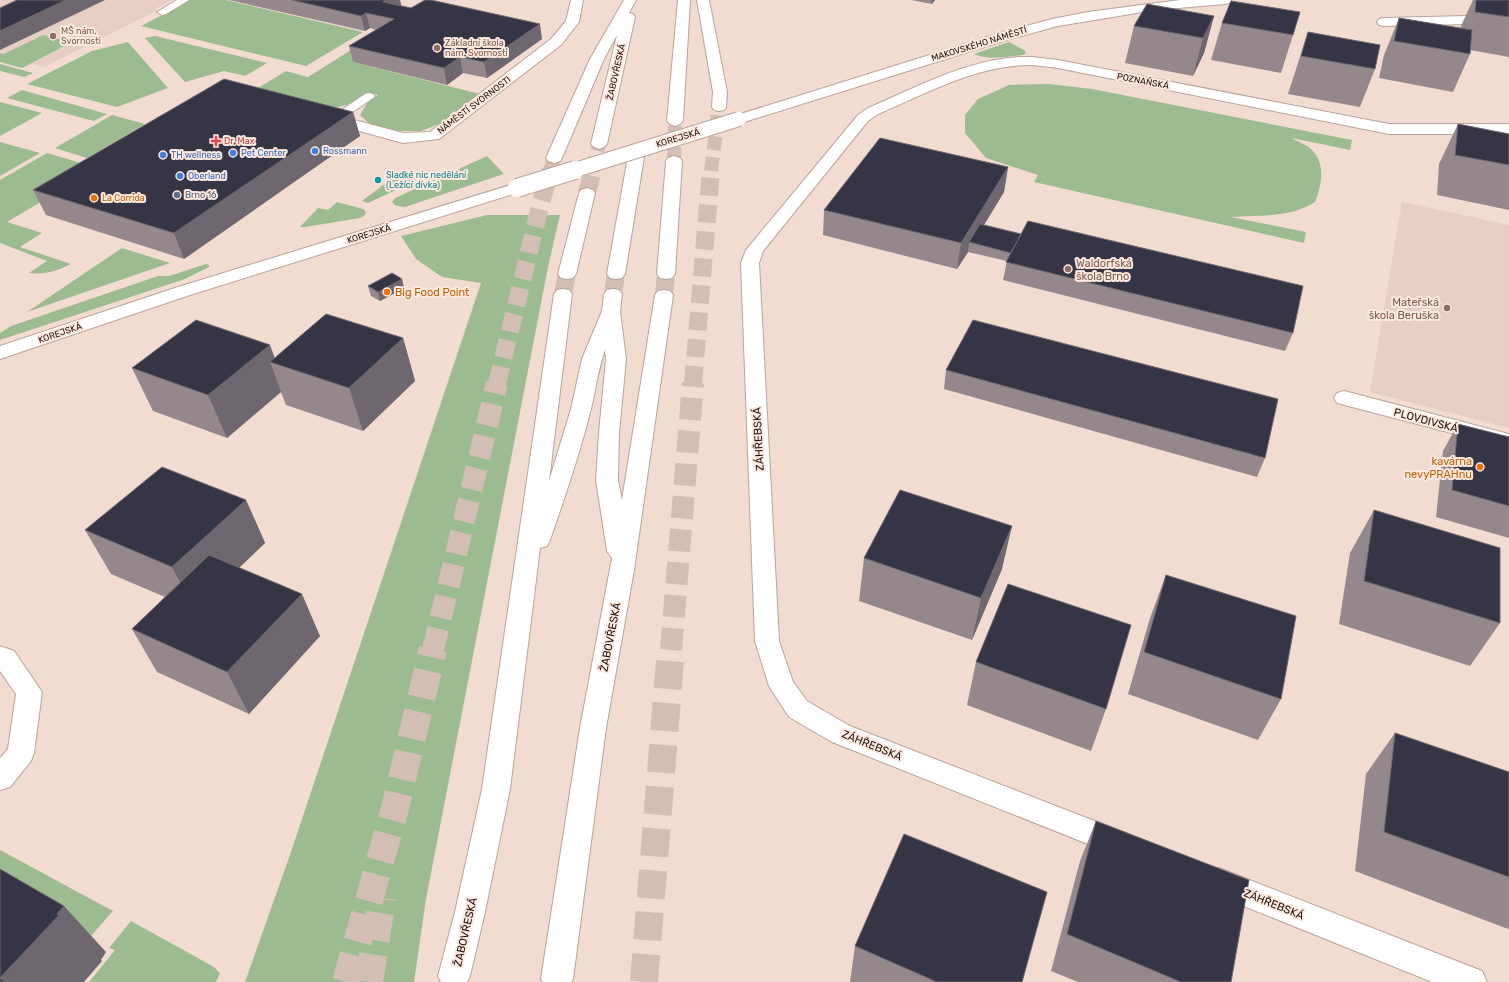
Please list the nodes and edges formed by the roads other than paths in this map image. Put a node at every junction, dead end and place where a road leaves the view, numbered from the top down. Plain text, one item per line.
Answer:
1 (184, 0) edge
2 (577, 0) edge
3 (631, 0) edge
4 (684, 0) edge
5 (703, 0) edge
6 (1225, 0) edge
7 (1418, 7) dead end
8 (162, 12) dead end
9 (1509, 19) edge
10 (1430, 21) junction
11 (1384, 22) dead end
12 (369, 96) dead end
13 (719, 107) tunnel mouth
14 (311, 114) edge
15 (739, 119) joint
16 (334, 120) junction
17 (676, 120) tunnel mouth
18 (1509, 129) edge
19 (599, 144) tunnel mouth
20 (637, 151) junction
21 (554, 158) tunnel mouth
22 (674, 161) tunnel mouth
23 (813, 177) joint
24 (587, 193) tunnel mouth
25 (567, 274) tunnel mouth
26 (616, 274) tunnel mouth
27 (666, 274) tunnel mouth
28 (564, 294) tunnel mouth
29 (664, 295) tunnel mouth
30 (0, 353) edge
31 (1344, 398) dead end
32 (1509, 441) edge
33 (622, 570) junction
34 (526, 578) junction
35 (0, 656) edge
36 (0, 778) edge
37 (1140, 851) edge
38 (1198, 874) edge
39 (454, 976) dead end
40 (557, 979) dead end
41 (1471, 982) edge

1 - 8 lane
2 - 16 main road, NÁMĚSTÍ SVORNOSTI
3 - 19 main road, ŽABOVŘESKÁ
3 - 21 main road
4 - 17 main road
5 - 13 main road
6 - 15 main road, MAKOVSKÉHO NÁMĚSTÍ
7 - 10 main road
9 - 10 main road
10 - 11 main road
12 - 16 lane
14 - 16 main road, NÁMĚSTÍ SVORNOSTI
15 - 20 main road, KOREJSKÁ, bridge
18 - 23 main road, POZNAŇSKÁ
20 - 26 main road
20 - 30 main road, KOREJSKÁ, bridge
22 - 27 main road
23 - 37 main road, ZÁHŘEBSKÁ
24 - 25 main road
28 - 34 main road, ŽABOVŘESKÁ
29 - 33 main road, ŽABOVŘESKÁ
31 - 32 main road, PLOVDIVSKÁ
33 - 34 main road
33 - 40 main road, ŽABOVŘESKÁ
34 - 39 main road, ŽABOVŘESKÁ
35 - 36 main road
38 - 41 main road, ZÁHŘEBSKÁ

